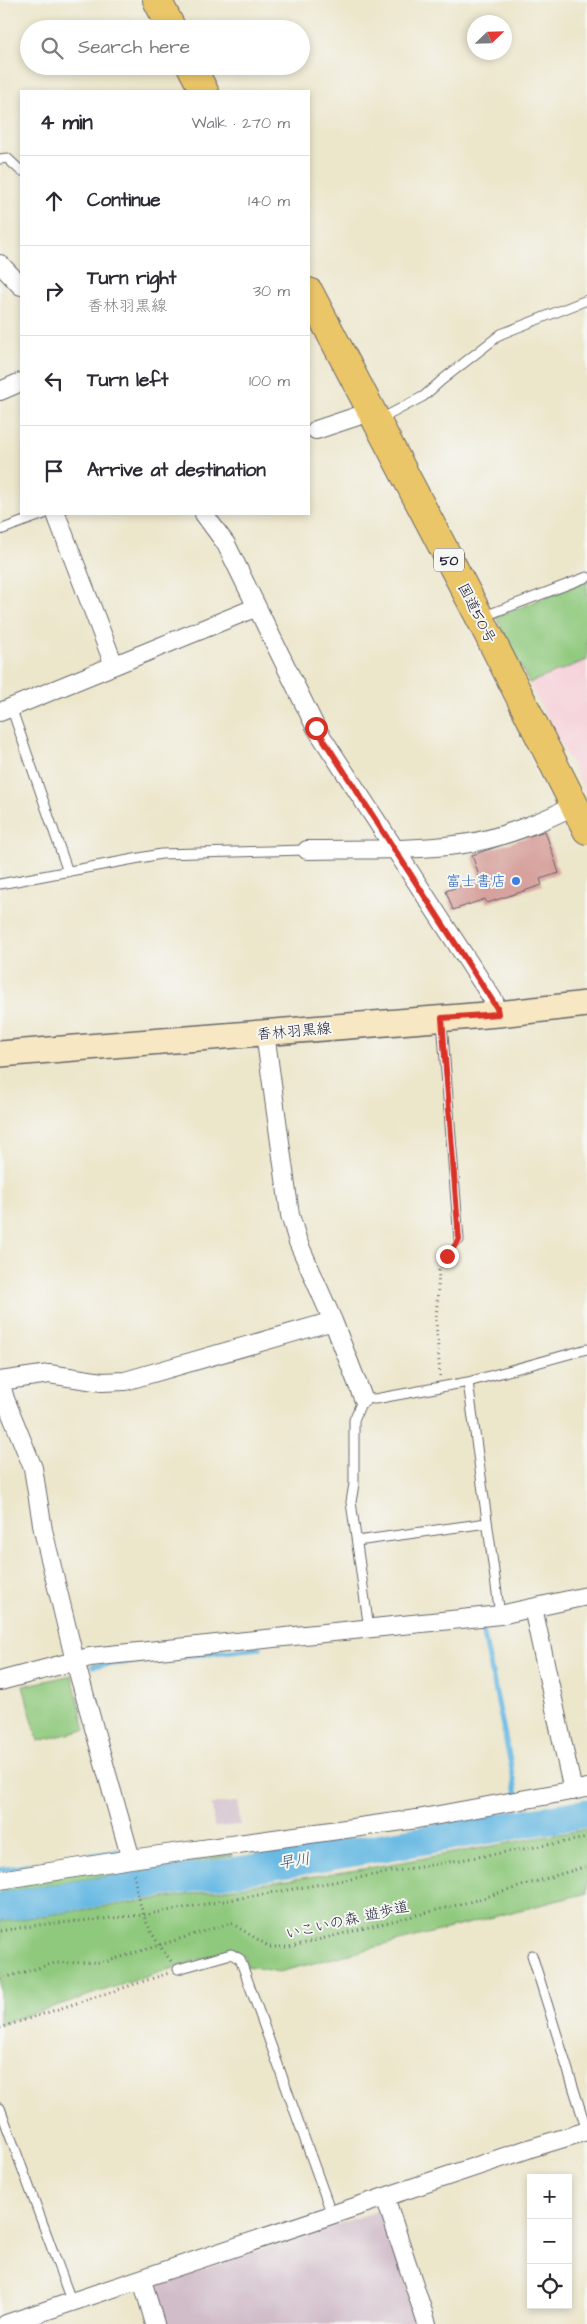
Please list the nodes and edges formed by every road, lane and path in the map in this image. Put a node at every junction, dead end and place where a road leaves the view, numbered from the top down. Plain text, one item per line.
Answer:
1 (157, 0) edge
2 (167, 20) edge
3 (196, 75) edge
4 (203, 90) edge
5 (0, 159) edge
6 (20, 170) edge
7 (0, 264) edge
8 (20, 285) edge
9 (310, 294) edge
10 (587, 300) edge
11 (20, 382) edge
12 (0, 391) edge
13 (373, 416) junction
14 (312, 431) edge
15 (41, 515) edge
16 (56, 515) edge
17 (205, 515) edge
18 (0, 530) edge
19 (587, 577) edge
20 (257, 607) junction
21 (480, 618) junction
22 (114, 665) junction
23 (6, 709) edge
24 (574, 805) junction
25 (587, 830) edge
26 (395, 849) junction
27 (307, 850) joint
28 (68, 872) junction
29 (0, 884) edge
30 (587, 1004) edge
31 (498, 1014) junction
32 (442, 1018) junction
33 (265, 1033) junction
34 (0, 1054) edge
35 (459, 1240) joint
36 (334, 1321) junction
37 (587, 1349) edge
38 (0, 1381) edge
39 (468, 1382) junction
40 (441, 1387) junction
41 (363, 1398) junction
42 (487, 1524) junction
43 (357, 1541) junction
44 (587, 1596) edge
45 (534, 1608) junction
46 (500, 1615) junction
47 (369, 1629) junction
48 (75, 1661) junction
49 (0, 1680) edge
50 (580, 1789) edge
51 (587, 1838) edge
52 (132, 1865) junction
53 (587, 1866) edge
54 (0, 1880) edge
55 (143, 1915) junction
56 (0, 1931) edge
57 (158, 1945) junction
58 (532, 1955) dead end
59 (178, 1970) junction
60 (0, 1979) edge
61 (0, 2028) edge
62 (0, 2108) edge
63 (587, 2131) edge
64 (385, 2197) junction
65 (332, 2215) junction
66 (142, 2280) junction
67 (72, 2303) junction
68 (6, 2324) edge
69 (155, 2324) edge
70 (427, 2324) edge

1 - 2 highway
3 - 4 highway
5 - 6 lane
7 - 8 street
9 - 13 highway, 国道50号 / 50
10 - 13 lane
11 - 12 street
13 - 14 street
13 - 21 highway, 国道50号 / 50
15 - 18 lane
16 - 22 street
17 - 20 street
19 - 21 lane
20 - 22 street
20 - 26 street
21 - 24 highway, 国道50号 / 50
22 - 23 street
23 - 28 lane
24 - 25 highway, 国道50号 / 50
24 - 26 street
26 - 27 street
26 - 31 street
27 - 28 lane
28 - 29 lane
30 - 31 main road, 香林羽黒線
31 - 32 main road, 香林羽黒線
32 - 33 main road, 香林羽黒線
32 - 35 lane
33 - 34 main road, 香林羽黒線
33 - 36 street
35 - 40 path
36 - 38 street
36 - 41 street
37 - 39 lane
38 - 48 street
39 - 40 lane
39 - 42 lane
40 - 41 lane
41 - 43 lane
42 - 43 lane
42 - 46 lane
43 - 47 lane
44 - 45 street
45 - 46 street
45 - 50 street
46 - 47 street
47 - 48 street
48 - 49 street
48 - 52 street
50 - 52 street
51 - 55 path
52 - 54 street
52 - 55 path
53 - 57 path, いこいの森 遊歩道
55 - 56 path
55 - 57 path
57 - 59 path
57 - 60 path, いこいの森 遊歩道
58 - 63 lane
59 - 61 path
59 - 65 lane
62 - 67 lane
63 - 64 street
64 - 65 street
64 - 70 street
65 - 66 street
66 - 67 street
66 - 69 street
67 - 68 street

